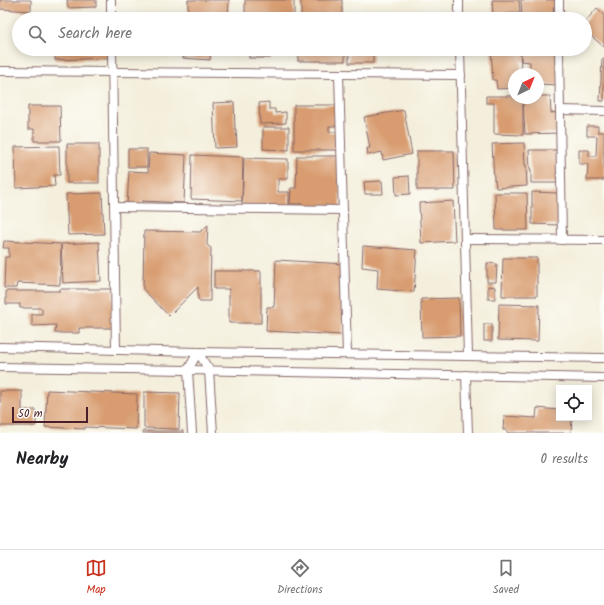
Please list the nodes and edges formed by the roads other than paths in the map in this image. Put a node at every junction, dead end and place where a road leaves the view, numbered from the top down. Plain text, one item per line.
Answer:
1 (111, 0) edge
2 (459, 0) edge
3 (559, 0) edge
4 (112, 12) edge
5 (459, 12) edge
6 (559, 12) edge
7 (112, 56) edge
8 (460, 56) edge
9 (559, 56) edge
10 (0, 71) edge
11 (112, 73) junction
12 (339, 74) junction
13 (461, 75) junction
14 (560, 110) junction
15 (604, 110) edge
16 (114, 207) junction
17 (343, 210) junction
18 (465, 239) junction
19 (562, 240) junction
20 (604, 240) edge
21 (0, 347) edge
22 (116, 350) junction
23 (198, 352) junction
24 (347, 354) junction
25 (468, 356) junction
26 (604, 358) edge
27 (0, 367) edge
28 (188, 370) junction
29 (209, 370) junction
30 (466, 375) junction
31 (604, 378) edge
32 (192, 433) edge
33 (213, 433) edge
34 (468, 433) edge

1 - 4 street
2 - 5 street
3 - 6 street
7 - 11 street
8 - 13 street
9 - 14 street
10 - 11 street
11 - 12 street
11 - 16 street
12 - 13 street
12 - 17 street
13 - 18 street
14 - 15 street
14 - 19 street
16 - 17 street
16 - 22 street
17 - 24 street
18 - 19 street
18 - 25 street
19 - 20 street
21 - 22 street
22 - 23 street
23 - 24 street
23 - 28 street
23 - 29 street
24 - 25 street
25 - 26 street
27 - 28 street
28 - 29 street
28 - 32 street
29 - 30 street
29 - 33 street
30 - 31 street
30 - 34 street

